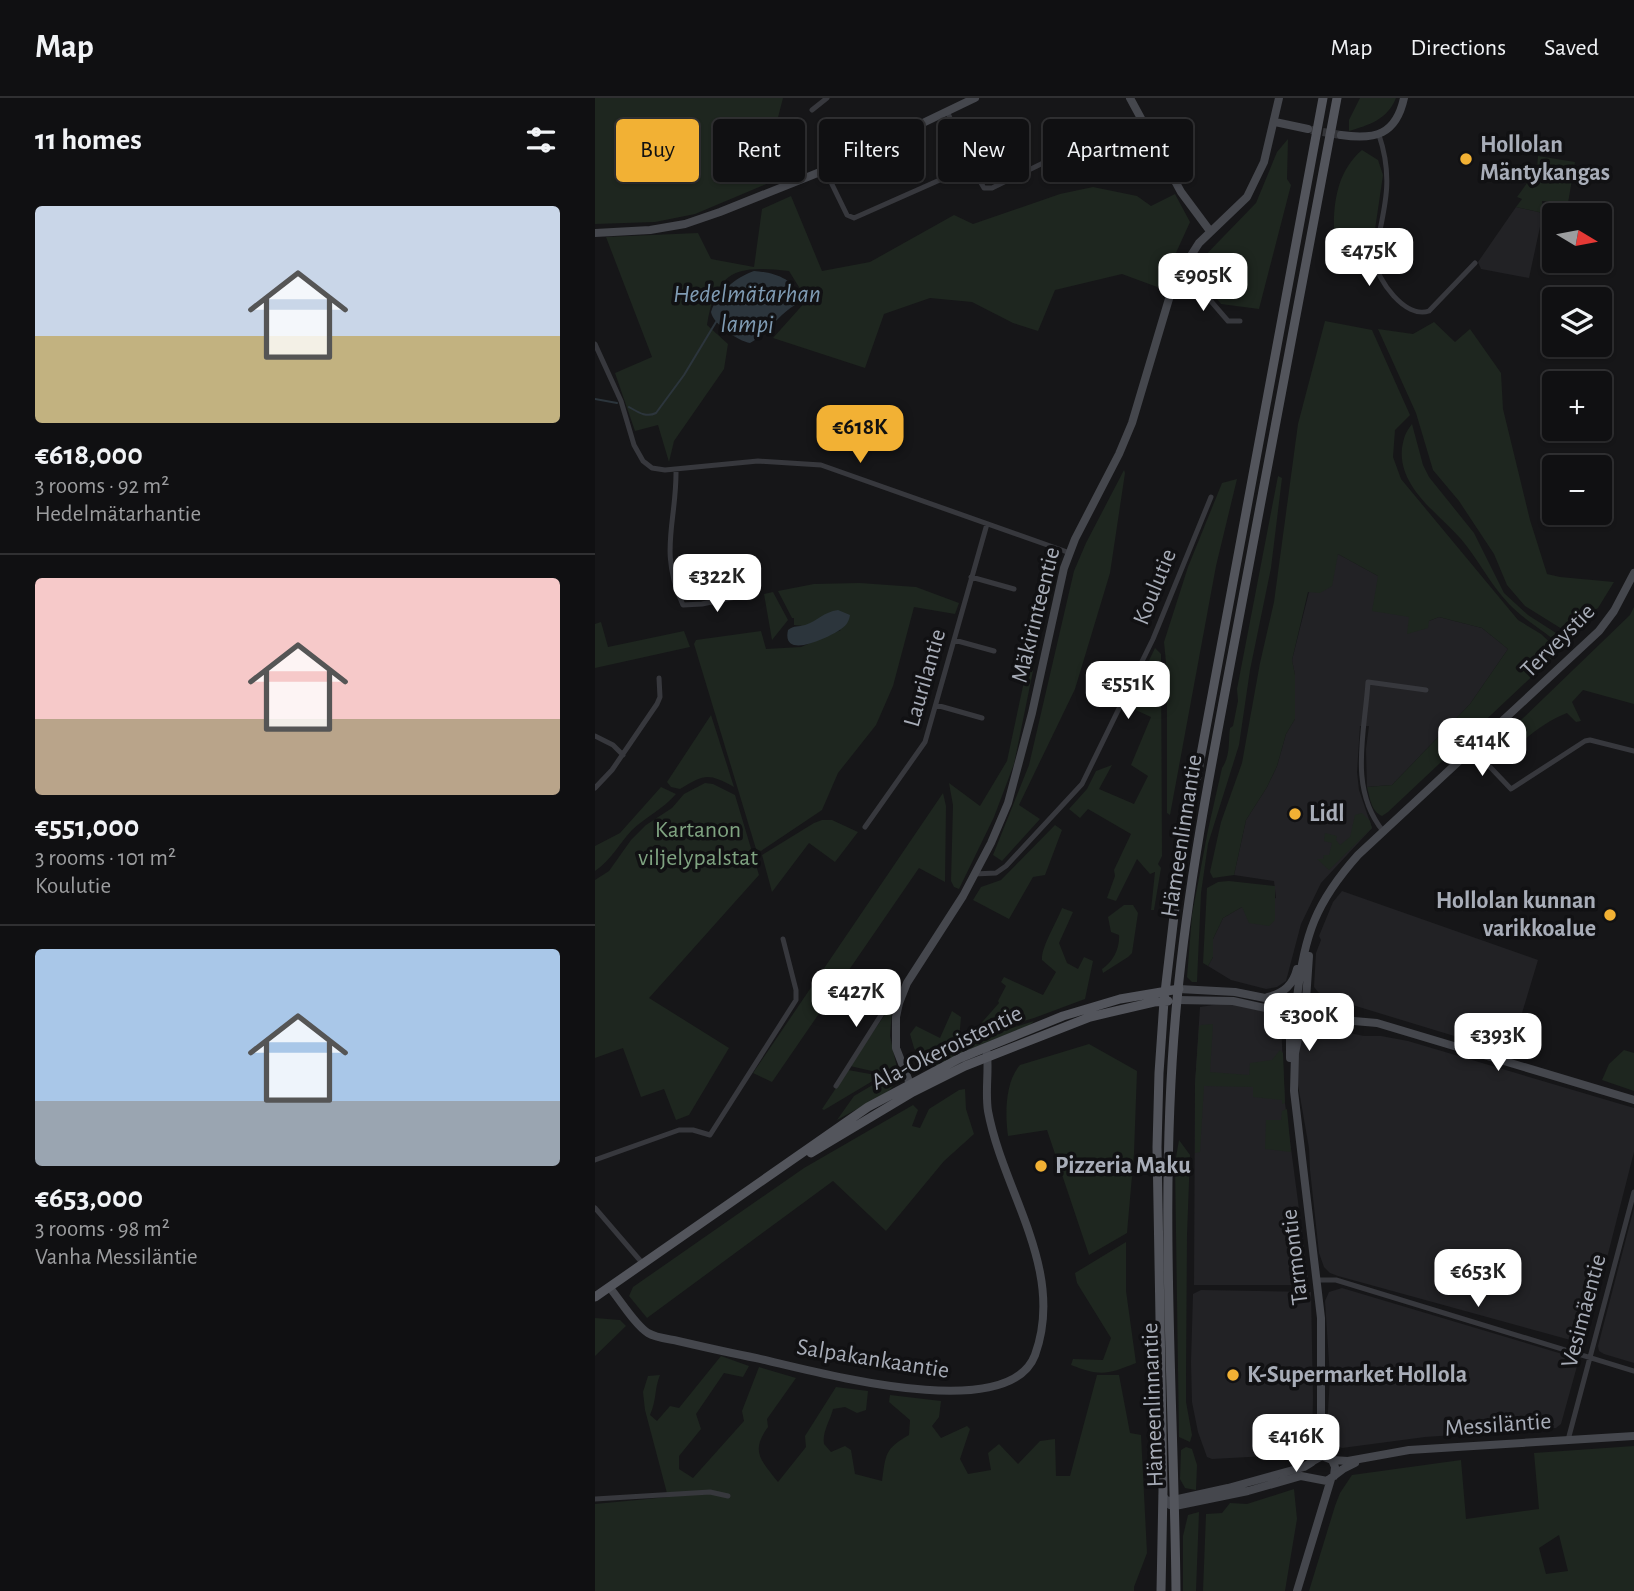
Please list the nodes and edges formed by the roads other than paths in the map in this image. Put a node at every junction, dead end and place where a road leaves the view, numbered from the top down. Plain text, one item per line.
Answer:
1 (827, 98) edge
2 (975, 98) edge
3 (1130, 98) edge
4 (1279, 98) edge
5 (1323, 98) edge
6 (1337, 98) edge
7 (1404, 98) edge
8 (812, 110) dead end
9 (947, 111) junction
10 (924, 122) edge
11 (1275, 122) junction
12 (1308, 129) tunnel mouth
13 (1341, 135) tunnel mouth
14 (1379, 135) junction
15 (1043, 164) edge
16 (819, 173) edge
17 (938, 180) edge
18 (831, 182) edge
19 (1210, 231) junction
20 (595, 233) edge
21 (1475, 263) dead end
22 (1179, 270) junction
23 (1240, 321) dead end
24 (595, 344) edge
25 (676, 469) junction
26 (1210, 497) dead end
27 (987, 524) junction
28 (1070, 553) junction
29 (1634, 573) edge
30 (971, 577) junction
31 (1014, 589) dead end
32 (750, 594) dead end
33 (954, 640) junction
34 (994, 651) dead end
35 (659, 678) dead end
36 (1426, 690) dead end
37 (936, 705) junction
38 (982, 718) dead end
39 (595, 736) edge
40 (1473, 748) junction
41 (1634, 751) edge
42 (623, 755) junction
43 (595, 788) edge
44 (865, 827) dead end
45 (1383, 831) junction
46 (974, 874) junction
47 (1319, 909) junction
48 (783, 939) dead end
49 (1179, 989) junction
50 (1165, 990) junction
51 (1264, 998) junction
52 (1294, 999) junction
53 (1177, 1000) junction
54 (1164, 1001) junction
55 (1308, 1001) junction
56 (899, 1003) junction
57 (1289, 1014) junction
58 (1305, 1019) junction
59 (1366, 1022) junction
60 (987, 1053) junction
61 (1294, 1081) junction
62 (836, 1086) dead end
63 (911, 1088) junction
64 (1634, 1100) edge
65 (595, 1160) edge
66 (1634, 1192) edge
67 (595, 1208) edge
68 (644, 1265) junction
69 (1317, 1280) junction
70 (610, 1288) junction
71 (595, 1297) edge
72 (1590, 1357) junction
73 (1634, 1371) edge
74 (1321, 1429) junction
75 (1634, 1436) edge
76 (1569, 1440) junction
77 (1330, 1458) junction
78 (1365, 1459) junction
79 (1313, 1460) junction
80 (1332, 1477) junction
81 (1317, 1480) junction
82 (727, 1496) dead end
83 (595, 1499) edge
84 (1168, 1502) junction
85 (1319, 1516) junction
86 (1161, 1591) edge
87 (1176, 1591) edge
88 (1297, 1591) edge

1 - 8 street
2 - 9 street
3 - 19 street
4 - 11 street, Mäkirinteentie
5 - 50 main road, Hämeenlinnantie
6 - 49 main road, Hämeenlinnantie
7 - 14 street
9 - 10 street
9 - 15 street
11 - 12 street
11 - 19 street, Mäkirinteentie
13 - 14 street
14 - 21 street
16 - 20 street
17 - 18 street
19 - 22 street, Mäkirinteentie
22 - 23 street
22 - 28 street, Mäkirinteentie
24 - 25 street
25 - 27 street
25 - 32 street
26 - 46 street, Koulutie
27 - 28 street
27 - 30 street, Laurilantie
28 - 46 street, Mäkirinteentie
29 - 40 street, Terveystie
30 - 31 street
30 - 33 street, Laurilantie
33 - 34 street
33 - 37 street, Laurilantie
35 - 42 street
36 - 45 street
37 - 38 street
37 - 44 street, Laurilantie
39 - 42 street
40 - 41 street
40 - 45 street, Terveystie
42 - 43 street
45 - 47 street, Terveystie
46 - 56 street, Mäkirinteentie
47 - 51 street, Terveystie
47 - 52 street, Terveystie
47 - 55 street, Terveystie
48 - 65 street
49 - 50 main road, Ala-Okeroistentie
49 - 51 street
49 - 53 main road, Hämeenlinnantie
50 - 54 main road, Hämeenlinnantie
50 - 60 main road, Ala-Okeroistentie
51 - 52 street
52 - 55 street
52 - 57 street
53 - 54 main road, Ala-Okeroistentie
53 - 57 street
53 - 84 main road, Hämeenlinnantie
54 - 60 main road, Ala-Okeroistentie
54 - 84 main road, Hämeenlinnantie
55 - 58 street
55 - 59 street
56 - 62 street
56 - 63 street, Mäkirinteentie
57 - 58 street
57 - 61 street, Tarmontie
58 - 59 street
58 - 61 street, Tarmontie
59 - 64 street
60 - 63 main road, Ala-Okeroistentie
60 - 70 street, Salpakankaantie
61 - 69 street, Tarmontie
63 - 68 main road, Ala-Okeroistentie
66 - 72 street, Vesimäentie
67 - 68 street
68 - 70 main road, Ala-Okeroistentie
69 - 72 street
69 - 74 street, Tarmontie
70 - 71 main road, Ala-Okeroistentie
72 - 73 street
72 - 76 street, Vesimäentie
74 - 77 street, Tarmontie
74 - 79 street, Tarmontie
75 - 76 street, Messiläntie
76 - 78 street, Messiläntie
77 - 78 street, Messiläntie
77 - 79 street
77 - 80 street
78 - 80 street, Messiläntie
79 - 81 street
79 - 84 street
80 - 81 street
80 - 85 street
81 - 84 street
81 - 85 street
82 - 83 street
84 - 86 main road, Hämeenlinnantie
84 - 87 main road, Hämeenlinnantie
85 - 88 street

